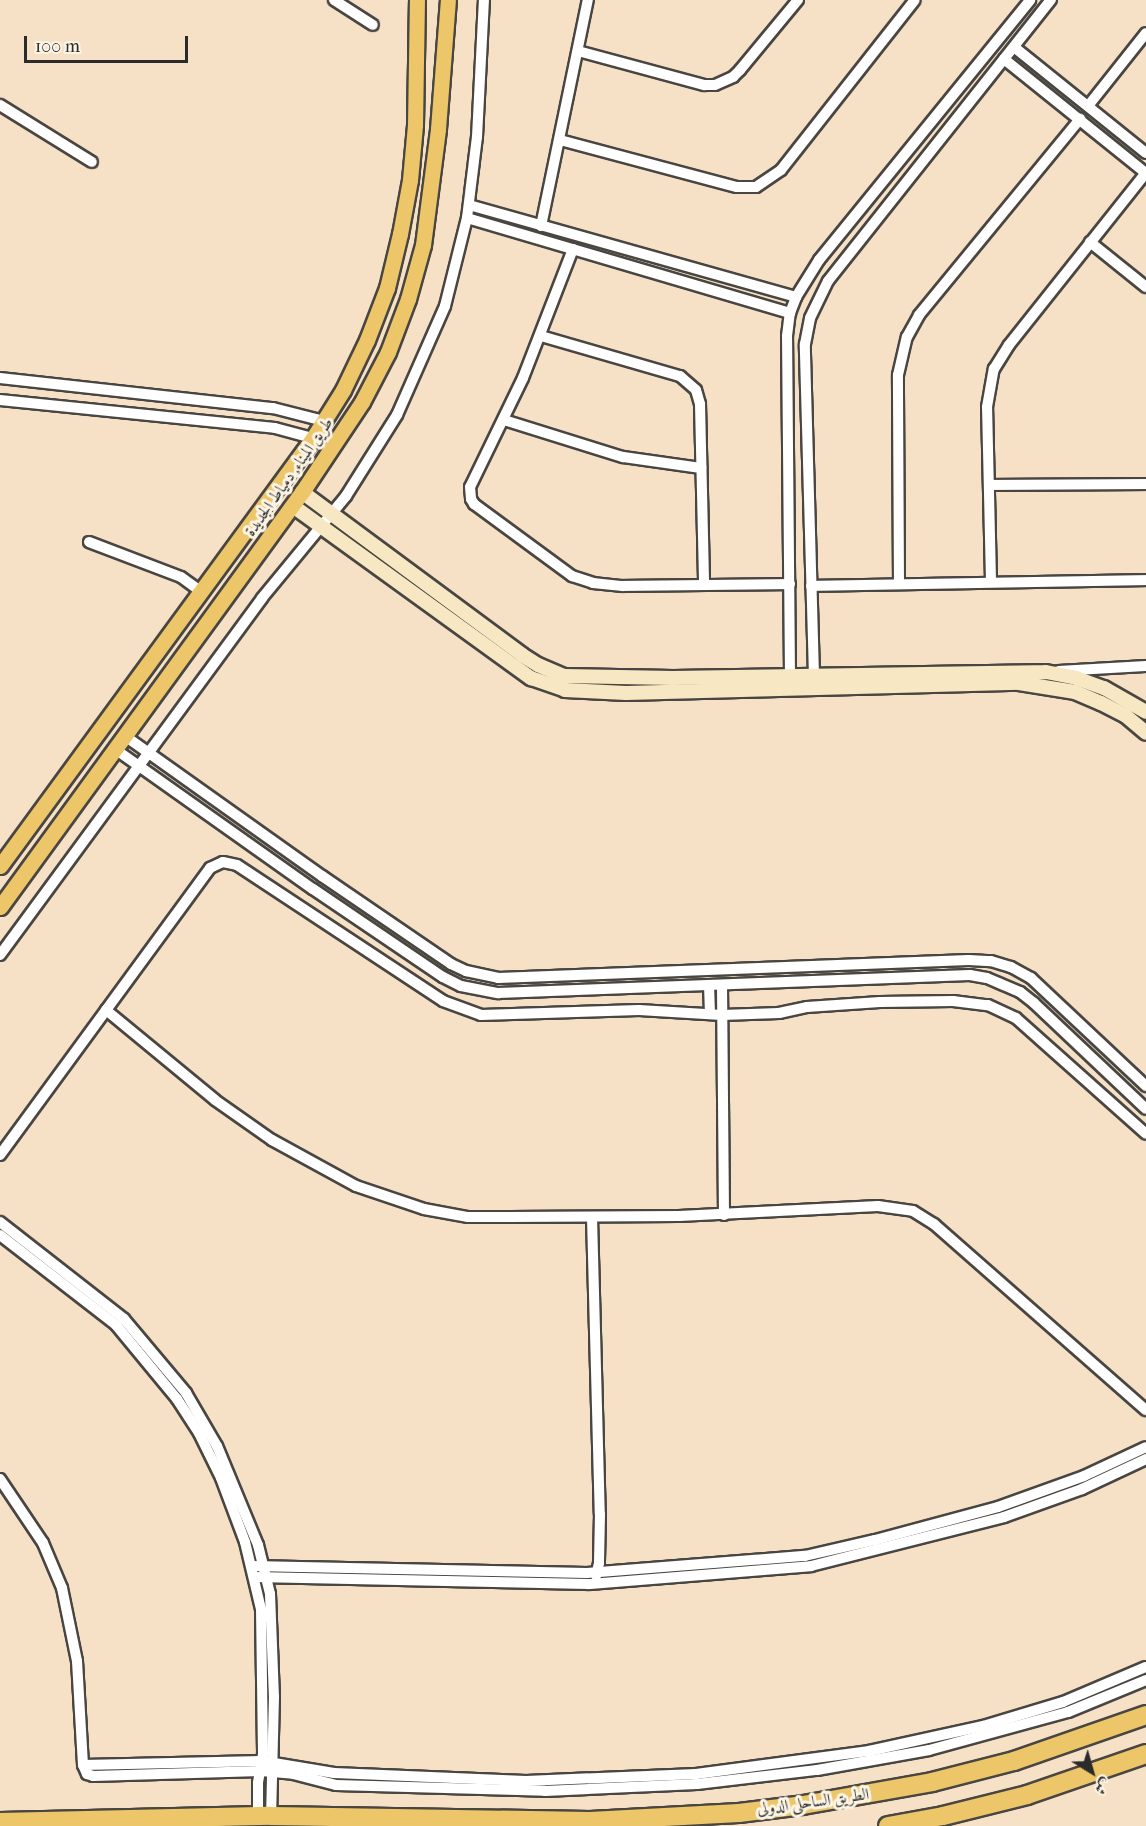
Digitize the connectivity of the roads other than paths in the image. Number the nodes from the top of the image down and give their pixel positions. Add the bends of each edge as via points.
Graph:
1 (334, 0) edge
2 (417, 0) edge
3 (448, 0) edge
4 (484, 0) edge
5 (588, 0) edge
6 (798, 0) edge
7 (915, 0) edge
8 (1030, 0) edge
9 (1052, 0) edge
10 (374, 25) dead end
11 (1146, 33) edge
12 (1014, 47) junction
13 (578, 51) junction
14 (1004, 59) junction
15 (0, 105) edge
16 (1088, 106) junction
17 (1080, 119) junction
18 (560, 140) junction
19 (1146, 153) edge
20 (92, 162) dead end
21 (1146, 173) edge
22 (469, 206) junction
23 (467, 219) junction
24 (541, 226) junction
25 (1090, 242) junction
26 (573, 249) junction
27 (1146, 287) edge
28 (796, 297) junction
29 (790, 313) junction
30 (541, 336) junction
31 (0, 378) edge
32 (0, 400) edge
33 (504, 420) junction
34 (324, 422) junction
35 (313, 438) junction
36 (701, 468) junction
37 (1146, 484) edge
38 (989, 485) junction
39 (302, 492) junction
40 (293, 506) junction
41 (332, 515) junction
42 (321, 527) junction
43 (89, 542) dead end
44 (1146, 579) edge
45 (991, 581) junction
46 (899, 583) junction
47 (790, 584) junction
48 (704, 585) junction
49 (811, 586) junction
50 (200, 591) junction
51 (1146, 666) edge
52 (1046, 672) junction
53 (790, 676) junction
54 (814, 676) junction
55 (723, 684) junction
56 (1146, 712) edge
57 (1146, 733) edge
58 (125, 736) junction
59 (115, 749) junction
60 (147, 751) junction
61 (138, 764) junction
62 (28, 828) junction
63 (48, 841) junction
64 (15, 845) junction
65 (34, 860) junction
66 (0, 866) edge
67 (0, 907) edge
68 (0, 955) edge
69 (709, 985) junction
70 (722, 985) junction
71 (106, 1010) junction
72 (710, 1014) junction
73 (722, 1015) junction
74 (1146, 1086) edge
75 (1146, 1109) edge
76 (1146, 1134) edge
77 (0, 1155) edge
78 (724, 1215) junction
79 (592, 1217) junction
80 (0, 1222) edge
81 (0, 1235) edge
82 (1146, 1410) edge
83 (1146, 1447) edge
84 (1146, 1459) edge
85 (0, 1479) edge
86 (254, 1572) junction
87 (266, 1572) junction
88 (597, 1572) junction
89 (590, 1584) junction
90 (1146, 1667) edge
91 (1146, 1680) edge
92 (1146, 1715) edge
93 (1146, 1754) edge
94 (261, 1766) junction
95 (274, 1767) junction
96 (264, 1817) junction
97 (0, 1822) edge
98 (488, 1823) edge
99 (522, 1824) edge
100 (888, 1826) edge

1 - 10 street
2 - 34 main road, طريق الميناء, دمياط الجديدة via 415,125 400,234 387,288 367,340
3 - 39 main road, طريق الميناء, دمياط الجديدة via 432,189 423,245 408,299 362,402
4 - 22 street
5 - 13 street
6 - 13 street via 740,70 715,85
7 - 18 street via 781,170 756,187 737,187
8 - 28 street via 819,261
9 - 12 street
11 - 16 street
12 - 14 street
12 - 16 street
13 - 18 street
14 - 17 street
14 - 49 street via 832,275 815,306 805,344
15 - 20 street
16 - 19 street
17 - 21 street
17 - 46 street via 919,315 907,337 898,375
18 - 24 street
21 - 25 street
22 - 23 street
22 - 24 street
23 - 26 street
23 - 41 street via 445,306 414,381 374,454
24 - 28 street
25 - 27 street
25 - 38 street via 994,369 988,395
26 - 29 street
26 - 30 street
28 - 29 street
29 - 47 street
30 - 33 street
30 - 36 street via 686,379 699,397
31 - 34 street via 273,408
32 - 35 street via 275,428
33 - 36 street via 623,457
33 - 48 street via 470,487 474,504 582,580 616,586
34 - 35 main road, طريق الميناء, دمياط الجديدة
35 - 50 main road, طريق الميناء, دمياط الجديدة
36 - 48 street
37 - 38 street
38 - 45 street
39 - 40 main road, طريق الميناء, دمياط الجديدة
39 - 41 street
40 - 42 street
40 - 58 main road, طريق الميناء, دمياط الجديدة
41 - 42 street
41 - 55 street via 522,655 551,671 579,678
42 - 55 street via 531,678 548,685 583,692
42 - 60 street via 262,598
43 - 50 street via 181,577
44 - 45 street
45 - 46 street
46 - 49 street
47 - 48 street
47 - 53 street
49 - 54 street
50 - 62 main road, طريق الميناء, دمياط الجديدة
51 - 52 street
52 - 54 street
52 - 56 street via 1104,688
53 - 54 street
53 - 55 street
55 - 57 street via 1047,686 1101,703 1126,716
58 - 59 main road, طريق الميناء, دمياط الجديدة
58 - 60 street
59 - 61 street
59 - 63 main road, طريق الميناء, دمياط الجديدة
60 - 61 street
60 - 74 street via 322,876 466,971 498,978 991,961 1031,978
61 - 68 street
61 - 69 street via 313,889 461,986 498,993
62 - 63 main road via 35,839
62 - 64 main road, طريق الميناء, دمياط الجديدة
63 - 65 main road, طريق الميناء, دمياط الجديدة
64 - 65 main road via 30,849
64 - 66 main road, طريق الميناء, دمياط الجديدة
65 - 67 main road, طريق الميناء, دمياط الجديدة
69 - 70 street
69 - 72 street
70 - 73 street
70 - 75 street via 970,975 987,978 1020,992 1035,1004
71 - 72 street via 210,868 223,862 237,864 443,1001 468,1012 495,1016 639,1010
71 - 77 street
71 - 79 street via 243,1120 356,1186 455,1215
72 - 73 street
73 - 76 street via 880,1002 988,1005 1016,1018
73 - 78 street
78 - 79 street
78 - 82 street via 878,1206 902,1208 923,1216
79 - 88 street via 600,1514
80 - 87 street via 124,1319 186,1393 221,1455 251,1523
81 - 86 street via 110,1320 171,1391 199,1433 221,1478
83 - 88 street via 1027,1497 829,1552
84 - 89 street via 1082,1489 1004,1517 841,1560
85 - 94 street via 43,1543 62,1588 78,1660 82,1766 87,1774
86 - 87 street
86 - 94 street via 261,1609
87 - 88 street
87 - 89 street
87 - 95 street via 273,1628
88 - 89 street
90 - 95 street via 1063,1702 983,1726 869,1751 754,1768 638,1778 526,1781
91 - 95 street via 1068,1712 987,1736 874,1761 732,1780 590,1790 505,1790 336,1785
92 - 99 highway, الطريق الساحلى الدولى via 1014,1761 869,1794 739,1813
93 - 100 highway via 1027,1795
94 - 95 street
94 - 96 street
95 - 96 street
96 - 97 highway, الطريق الساحلى الدولى
96 - 98 highway, الطريق الساحلى الدولى via 406,1817
98 - 99 highway, الطريق الساحلى الدولى

